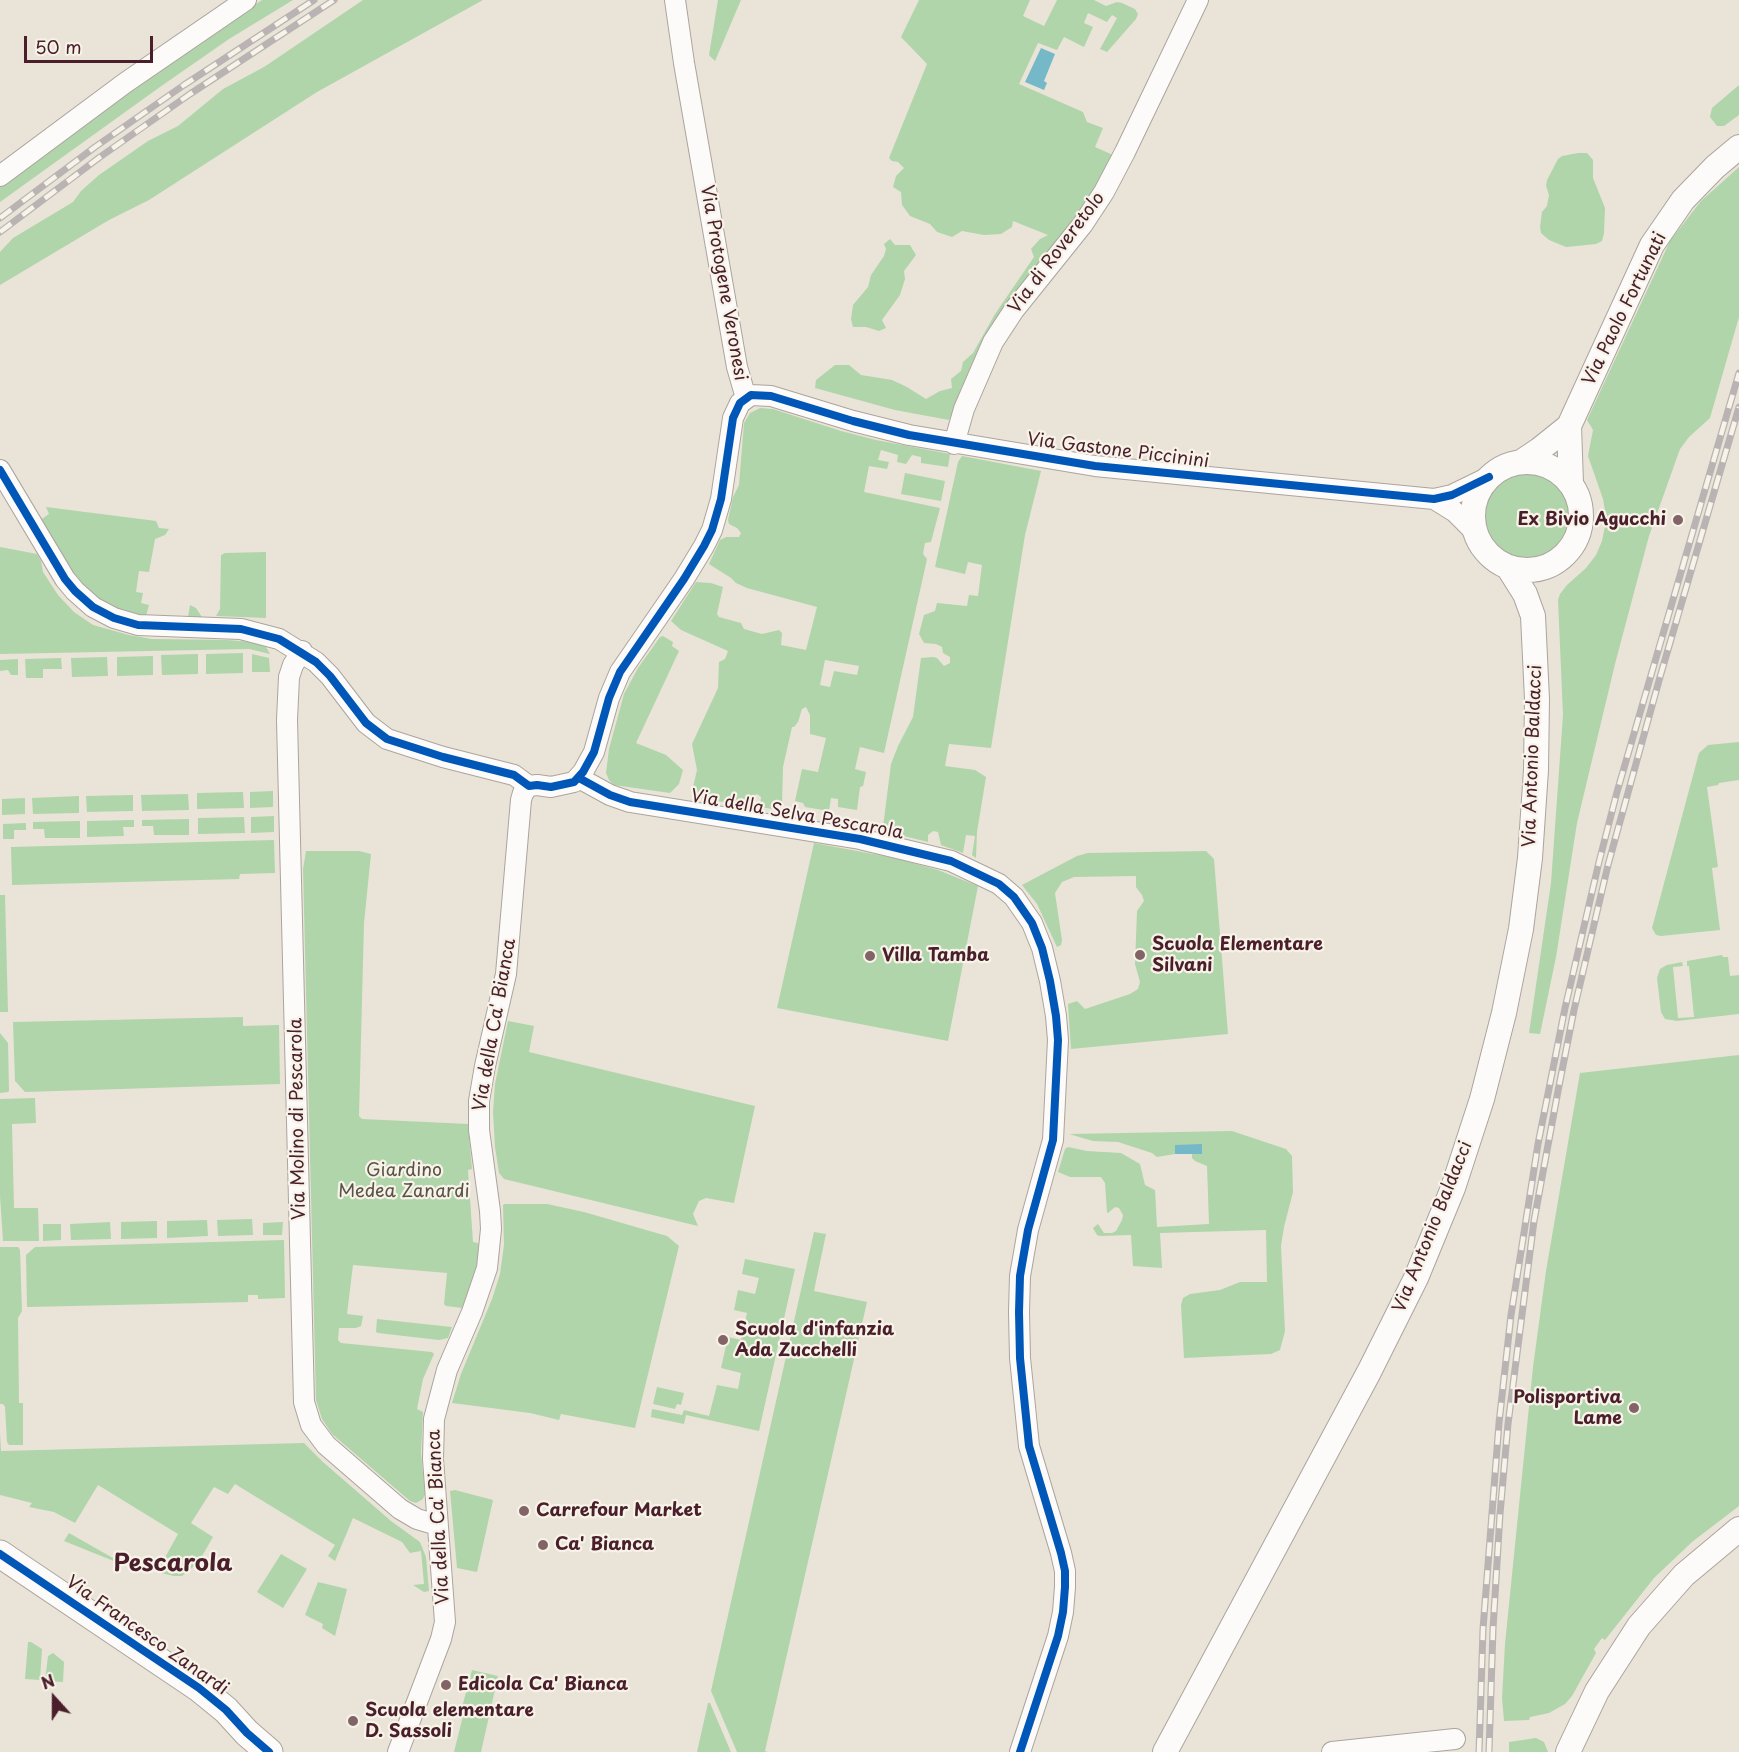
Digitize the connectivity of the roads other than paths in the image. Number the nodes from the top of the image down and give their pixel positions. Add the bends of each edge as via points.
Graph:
1 (246, 0) edge
2 (675, 0) edge
3 (1198, 0) edge
4 (1739, 147) edge
5 (0, 176) edge
6 (746, 398) junction
7 (1569, 426) junction
8 (954, 444) junction
9 (1521, 462) junction
10 (0, 470) edge
11 (1489, 477) junction
12 (1571, 483) junction
13 (1434, 500) junction
14 (1476, 533) junction
15 (1553, 563) junction
16 (1508, 567) junction
17 (1533, 616) junction
18 (302, 651) junction
19 (579, 778) junction
20 (529, 786) junction
21 (437, 1525) junction
22 (1739, 1529) edge
23 (0, 1554) edge
24 (1455, 1739) dead end
25 (269, 1752) edge
26 (398, 1752) edge
27 (1020, 1752) edge
28 (1165, 1752) edge
29 (1332, 1752) edge
30 (1568, 1752) edge

1 - 5 street
2 - 6 street, Via Protogene Veronesi via 735,355
3 - 8 street, Via di Roveretolo via 1104,192 993,342 964,409
4 - 7 street, Via Paolo Fortunati via 1675,210 1652,245
6 - 8 street, Via Gastone Piccinini via 765,395 880,428
6 - 19 street, Via Protogene Veronesi via 737,406 733,418 726,476 712,530 690,570 620,672 594,752
7 - 9 street, Via Paolo Fortunati
7 - 12 street, Via Paolo Fortunati
8 - 13 street, Via Gastone Piccinini via 1095,466
9 - 11 street via 1503,467
9 - 12 street via 1550,466
10 - 18 street via 65,579 93,607 138,625 256,631
11 - 13 street, Via Gastone Piccinini
11 - 14 street via 1478,491 1474,508
12 - 15 street via 1580,499 1582,523 1570,550
13 - 14 street, Via Gastone Piccinini via 1455,512
14 - 16 street via 1487,552
15 - 16 street via 1526,570
15 - 17 street, Via Antonio Baldacci
16 - 17 street, Via Antonio Baldacci
17 - 28 street, Via Antonio Baldacci via 1537,735 1530,858 1515,964 1482,1099 1453,1188 1416,1278 1370,1372
18 - 20 street via 381,735 412,748 514,775
18 - 21 street, Via Molino di Pescarola via 289,677 287,720 304,1402 311,1425 326,1445 400,1509
19 - 20 street via 556,787
19 - 27 street, Via della Selva Pescarola via 630,802 860,839 951,861 999,884 1014,897 1032,923 1050,981 1058,1040 1053,1140 1028,1230 1020,1276 1020,1358 1029,1446 1061,1553 1065,1587 1061,1623
20 - 21 street, Via della Ca' Bianca via 521,800 506,974 479,1101 490,1211 488,1261 480,1293 444,1377 435,1411 432,1446
21 - 26 street, Via della Ca' Bianca via 444,1628
22 - 30 street via 1684,1575 1639,1626 1597,1691
23 - 25 main road, Via Francesco Zanardi via 199,1688
24 - 29 street

